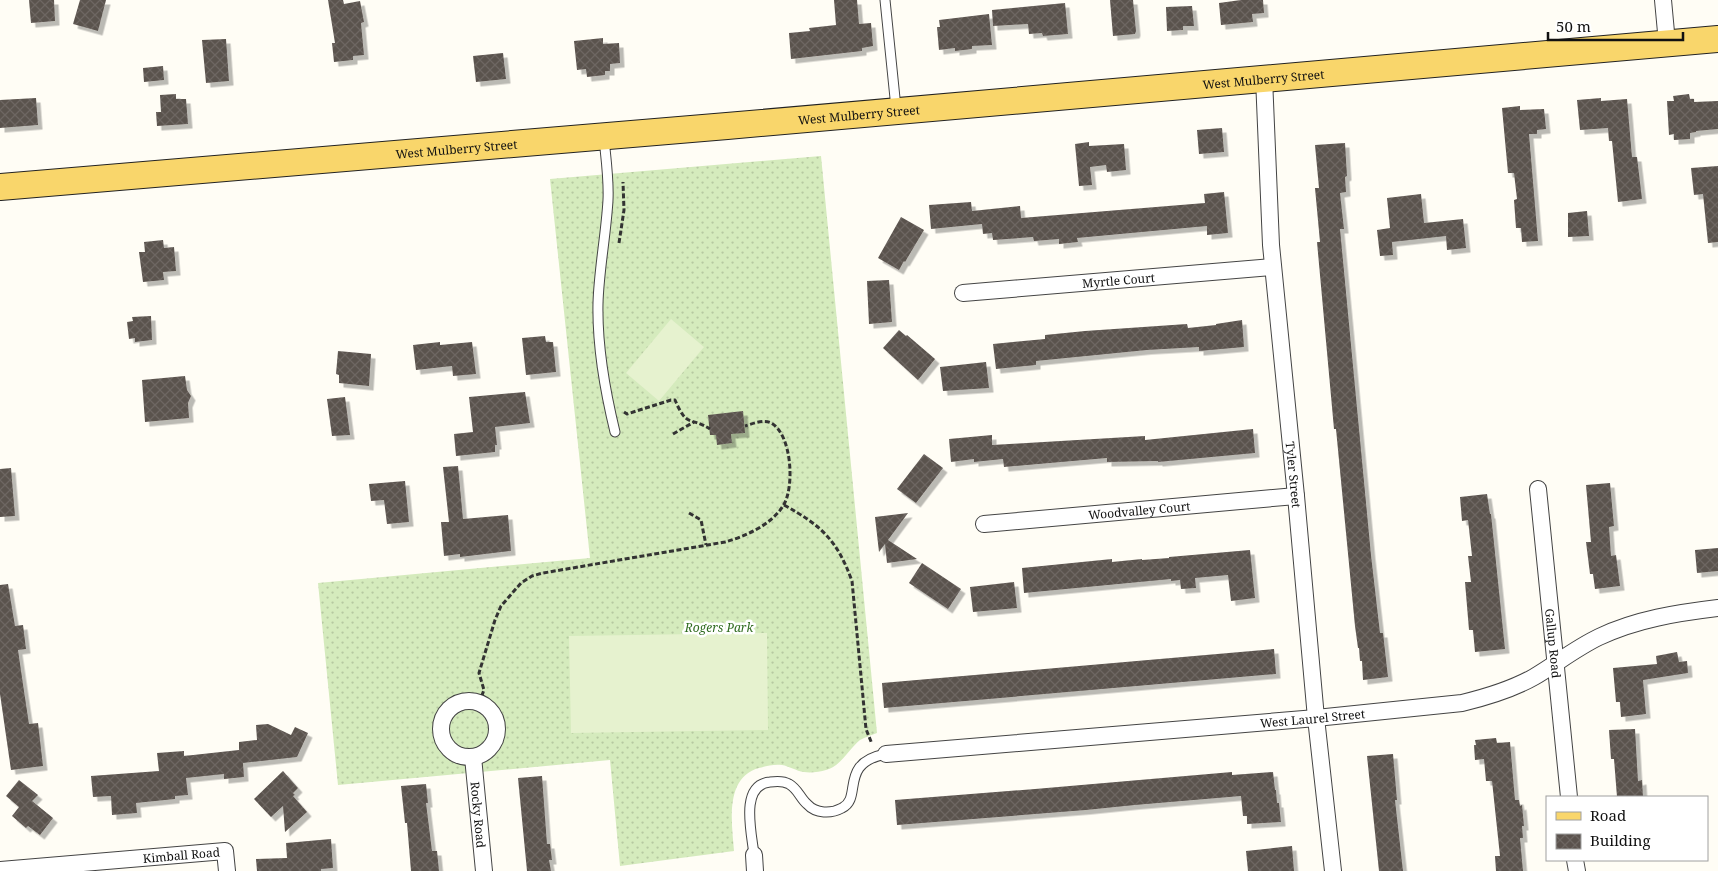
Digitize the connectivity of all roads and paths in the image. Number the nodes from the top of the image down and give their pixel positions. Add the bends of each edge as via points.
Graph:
1 (884, 0) edge
2 (1663, 0) edge
3 (1718, 39) edge
4 (1668, 43) junction
5 (1264, 78) junction
6 (896, 111) junction
7 (604, 136) junction
8 (622, 175) dead end
9 (0, 187) edge
10 (617, 249) dead end
11 (1273, 267) junction
12 (963, 294) dead end
13 (623, 411) dead end
14 (694, 422) junction
15 (744, 426) dead end
16 (710, 429) dead end
17 (615, 432) dead end
18 (673, 434) dead end
19 (1538, 490) dead end
20 (1296, 496) junction
21 (784, 505) junction
22 (689, 513) dead end
23 (984, 524) dead end
24 (706, 545) junction
25 (1718, 608) edge
26 (1556, 662) junction
27 (479, 703) junction
28 (1316, 718) junction
29 (872, 744) dead end
30 (886, 754) joint
31 (473, 757) junction
32 (1569, 796) edge
33 (754, 863) edge
34 (0, 870) edge
35 (227, 871) edge
36 (484, 871) edge
37 (1333, 871) edge

1 - 6 lane
2 - 4 street
3 - 4 main road, West Mulberry Street
4 - 5 main road, West Mulberry Street
5 - 6 main road, West Mulberry Street
5 - 11 street, Tyler Street
6 - 7 main road, West Mulberry Street
7 - 9 main road, West Mulberry Street
7 - 17 lane via 608,198 598,304 604,375
8 - 10 path via 624,210
11 - 12 street, Myrtle Court
11 - 20 street, Tyler Street
13 - 14 path via 627,414 675,400 686,420
14 - 16 path
14 - 18 path
15 - 21 path via 773,424 787,446 790,474
19 - 26 street, Gallup Road
20 - 23 street, Woodvalley Court
20 - 28 street, Tyler Street
21 - 24 path via 743,536
21 - 29 path via 824,532 839,550 852,581 866,729
22 - 24 path via 701,520
24 - 27 path via 543,573 521,583 501,606 494,620 479,673 484,690
25 - 26 street, West Laurel Street via 1643,620 1602,636
26 - 28 street, West Laurel Street via 1517,686 1481,699 1443,706
26 - 32 street, Gallup Road
27 - 31 street via 494,716 497,733 489,749
27 - 31 street via 464,701 456,704 443,716 441,724 443,742 448,749 464,757
28 - 30 street, West Laurel Street
28 - 37 street, Tyler Street
30 - 33 lane via 867,760 861,766 845,808 836,811 814,810 788,784 778,781 758,787 749,807
31 - 36 street, Rocky Road
34 - 35 street, Kimball Road via 225,852

